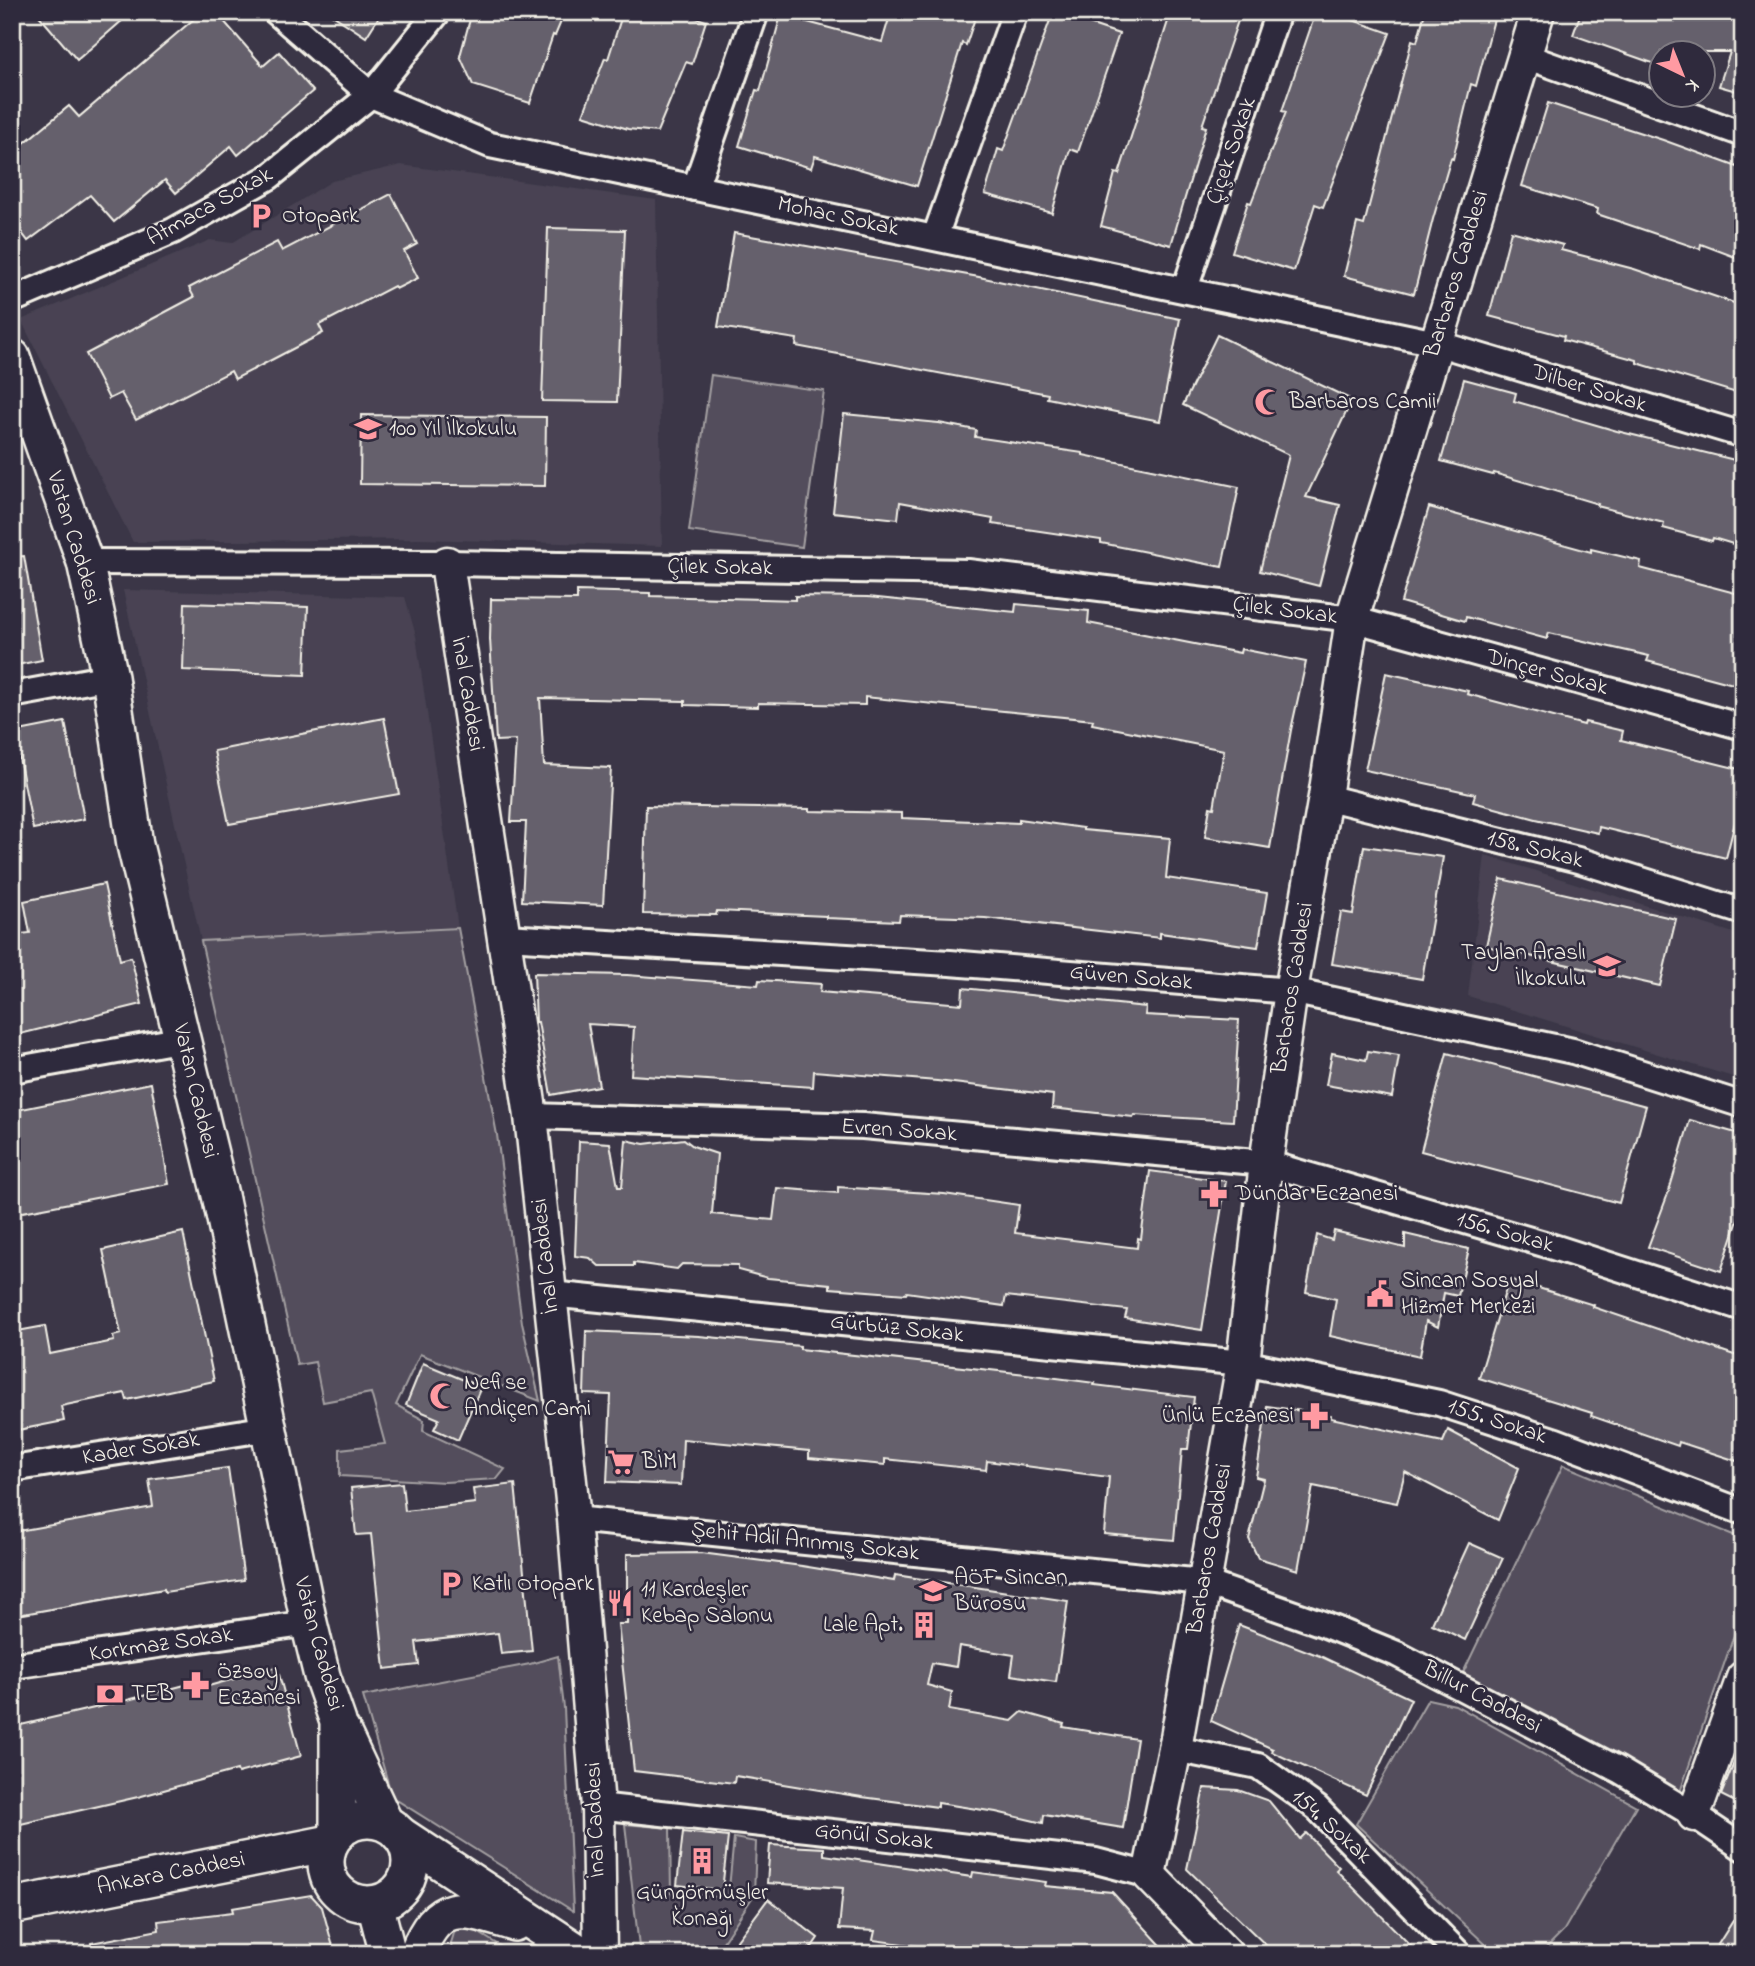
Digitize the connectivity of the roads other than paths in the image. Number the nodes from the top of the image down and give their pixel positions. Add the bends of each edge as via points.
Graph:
1 (276, 12) edge
2 (438, 12) edge
3 (756, 12) edge
4 (1015, 12) edge
5 (1278, 12) edge
6 (1538, 12) edge
7 (1525, 55) junction
8 (370, 95) junction
9 (1743, 134) edge
10 (695, 188) junction
11 (935, 237) junction
12 (1185, 289) junction
13 (12, 300) edge
14 (1436, 342) junction
15 (12, 357) edge
16 (1743, 435) edge
17 (85, 562) junction
18 (447, 563) junction
19 (1352, 619) junction
20 (110, 677) junction
21 (12, 695) edge
22 (1743, 727) edge
23 (1325, 797) junction
24 (1743, 912) edge
25 (505, 936) junction
26 (1291, 991) junction
27 (184, 1039) junction
28 (12, 1070) edge
29 (1743, 1105) edge
30 (531, 1116) junction
31 (1266, 1163) junction
32 (550, 1294) junction
33 (1743, 1308) edge
34 (1243, 1363) junction
35 (270, 1428) junction
36 (12, 1469) edge
37 (1743, 1512) edge
38 (574, 1518) junction
39 (1203, 1582) junction
40 (309, 1623) junction
41 (12, 1667) edge
42 (1743, 1678) edge
43 (338, 1722) junction
44 (1175, 1749) junction
45 (598, 1806) junction
46 (1694, 1815) junction
47 (392, 1829) junction
48 (334, 1838) junction
49 (1743, 1848) edge
50 (1149, 1875) junction
51 (375, 1904) junction
52 (12, 1906) edge
53 (551, 1934) junction
54 (388, 1954) edge
55 (417, 1954) edge
56 (581, 1954) edge
57 (600, 1954) edge
58 (1226, 1954) edge
59 (1459, 1954) edge

1 - 8 street, Mohac Sokak
2 - 8 street, Atmaca Sokak
3 - 10 street
4 - 11 street
5 - 12 street, Çiçek Sokak
6 - 7 street, Barbaros Caddesi
7 - 9 street
7 - 14 street, Barbaros Caddesi
8 - 10 street, Mohac Sokak via 489,145
8 - 13 street, Atmaca Sokak via 269,177 173,231
10 - 11 street, Mohac Sokak
11 - 12 street, Mohac Sokak
12 - 14 street, Mohac Sokak
14 - 16 street, Dilber Sokak
14 - 19 street, Barbaros Caddesi
15 - 17 main road, Vatan Caddesi
17 - 18 street, Çilek Sokak
17 - 20 main road, Vatan Caddesi
18 - 19 street, Çilek Sokak via 968,572
18 - 25 street, İnal Caddesi
19 - 22 street, Dinçer Sokak
19 - 23 street, Barbaros Caddesi
20 - 21 street
20 - 27 main road, Vatan Caddesi via 135,845
23 - 24 street, 158. Sokak via 1578,860
23 - 26 street, Barbaros Caddesi
25 - 26 street, Güven Sokak via 950,963
25 - 30 street, İnal Caddesi
26 - 29 street, Güven Sokak via 1573,1051
26 - 31 street, Barbaros Caddesi
27 - 28 street
27 - 35 main road, Vatan Caddesi
30 - 31 street, Evren Sokak via 863,1126
30 - 32 street, İnal Caddesi
31 - 33 street, 156. Sokak
31 - 34 street, Barbaros Caddesi
32 - 34 street, Gürbüz Sokak
32 - 38 street, İnal Caddesi
34 - 37 street, 155. Sokak via 1439,1403 1556,1441
34 - 39 street, Barbaros Caddesi
35 - 36 street, Kader Sokak
35 - 40 main road, Vatan Caddesi
38 - 39 street, Şehit Adil Arınmış Sokak
38 - 45 street, İnal Caddesi
39 - 44 street, Barbaros Caddesi
39 - 46 street, Billur Caddesi via 1397,1654 1619,1770
40 - 41 street, Korkmaz Sokak
40 - 43 main road, Vatan Caddesi
42 - 46 street
43 - 47 main road
43 - 48 main road, Vatan Caddesi
44 - 50 street, Barbaros Caddesi
44 - 59 street, 154. Sokak via 1258,1766 1317,1808
45 - 50 street, Gönül Sokak via 1096,1861
45 - 57 street, İnal Caddesi
46 - 49 street, Billur Caddesi
47 - 48 main road via 360,1821
47 - 51 main road via 407,1845 409,1870 398,1893
47 - 53 main road
48 - 51 main road via 326,1856 330,1882 349,1900
48 - 52 main road, Ankara Caddesi
50 - 58 street
51 - 54 main road
53 - 55 main road via 467,1909 441,1916 426,1931
53 - 56 main road

